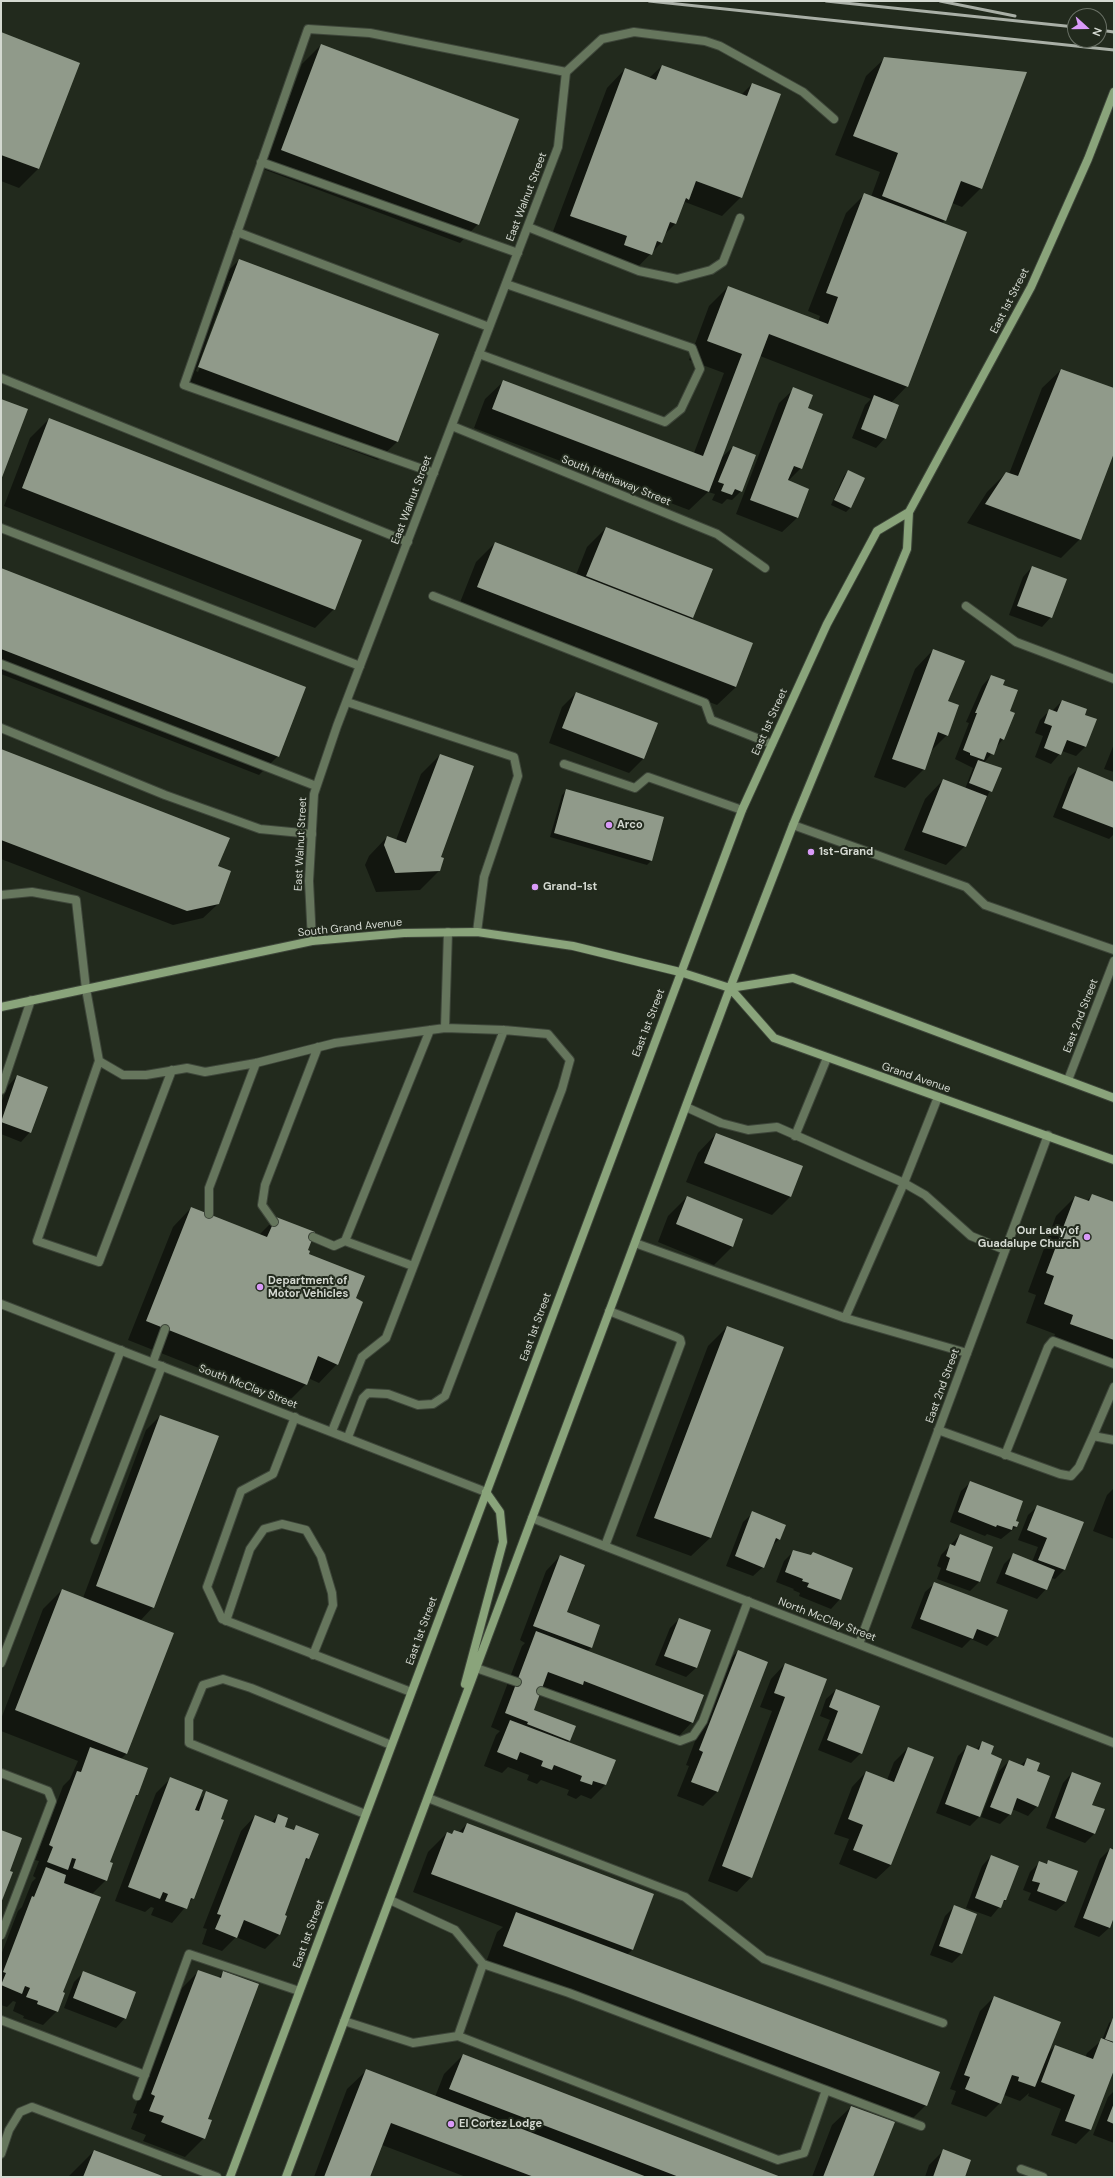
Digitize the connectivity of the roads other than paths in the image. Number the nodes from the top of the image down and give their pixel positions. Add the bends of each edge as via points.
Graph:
1 (566, 72) junction
2 (1114, 92) edge
3 (834, 119) dead end
4 (261, 162) junction
5 (740, 218) dead end
6 (528, 227) junction
7 (237, 232) junction
8 (518, 253) junction
9 (506, 284) junction
10 (489, 327) junction
11 (479, 354) junction
12 (1, 378) edge
13 (452, 426) junction
14 (434, 473) junction
15 (909, 512) junction
16 (1, 528) edge
17 (408, 542) junction
18 (765, 568) dead end
19 (432, 596) dead end
20 (966, 606) dead end
21 (1, 664) edge
22 (360, 666) junction
23 (1114, 679) edge
24 (346, 702) junction
25 (1, 728) edge
26 (772, 744) junction
27 (564, 764) dead end
28 (316, 786) junction
29 (742, 810) junction
30 (793, 825) junction
31 (312, 834) junction
32 (1, 895) edge
33 (448, 932) junction
34 (477, 932) junction
35 (312, 941) junction
36 (1114, 950) edge
37 (1114, 961) edge
38 (680, 972) junction
39 (730, 988) junction
40 (86, 989) junction
41 (31, 1000) junction
42 (1, 1007) edge
43 (445, 1028) junction
44 (430, 1030) junction
45 (504, 1030) junction
46 (318, 1047) junction
47 (827, 1058) junction
48 (100, 1061) junction
49 (256, 1063) junction
50 (172, 1070) junction
51 (1068, 1080) junction
52 (1, 1090) edge
53 (938, 1097) junction
54 (1114, 1098) edge
55 (686, 1107) junction
56 (1048, 1135) junction
57 (795, 1136) junction
58 (1114, 1160) edge
59 (904, 1182) junction
60 (209, 1214) dead end
61 (274, 1222) dead end
62 (313, 1238) dead end
63 (345, 1241) junction
64 (635, 1242) junction
65 (1005, 1250) junction
66 (413, 1266) junction
67 (1, 1304) edge
68 (609, 1311) junction
69 (845, 1318) junction
70 (165, 1329) dead end
71 (121, 1350) junction
72 (967, 1353) junction
73 (153, 1362) junction
74 (1114, 1364) edge
75 (162, 1366) junction
76 (1114, 1387) edge
77 (295, 1417) junction
78 (938, 1430) junction
79 (332, 1431) junction
80 (1093, 1436) junction
81 (348, 1438) junction
82 (1114, 1440) edge
83 (1005, 1455) junction
84 (486, 1492) junction
85 (532, 1518) junction
86 (95, 1540) dead end
87 (605, 1546) junction
88 (748, 1601) junction
89 (226, 1621) junction
90 (859, 1644) junction
91 (313, 1655) junction
92 (1, 1663) edge
93 (476, 1668) junction
94 (516, 1682) dead end
95 (541, 1691) dead end
96 (411, 1692) junction
97 (454, 1728) junction
98 (1114, 1743) edge
99 (391, 1745) junction
100 (1, 1773) edge
101 (428, 1798) junction
102 (365, 1814) junction
103 (390, 1900) junction
104 (1, 1935) edge
105 (483, 1964) junction
106 (299, 1991) junction
107 (1, 2020) edge
108 (344, 2021) junction
109 (942, 2023) dead end
110 (458, 2036) junction
111 (145, 2075) junction
112 (826, 2090) junction
113 (137, 2096) dead end
114 (921, 2126) dead end
115 (1, 2154) edge
116 (1020, 2169) dead end
117 (217, 2177) edge
118 (230, 2177) edge
119 (286, 2177) edge
120 (1043, 2177) edge

1 - 3 street via 602,39 634,32 704,41 720,46 803,92
1 - 4 street via 370,32 308,29
1 - 6 street, East Walnut Street via 558,147
2 - 15 main road, East 1st Street via 1088,159 1031,287
4 - 7 street
4 - 8 street
5 - 6 street via 723,262 711,270 677,279 638,271
6 - 8 street, East Walnut Street
7 - 10 street
7 - 14 street via 184,385
8 - 9 street, East Walnut Street
9 - 10 street, East Walnut Street
9 - 11 street via 692,348 700,369 681,409 665,422
10 - 11 street, East Walnut Street
11 - 13 street, East Walnut Street
12 - 17 street
13 - 14 street, East Walnut Street
13 - 18 street, South Hathaway Street via 717,534
14 - 17 street, East Walnut Street
15 - 26 main road, East 1st Street via 877,531 827,624
15 - 30 main road, East 1st Street via 907,549
16 - 22 street
17 - 22 street, East Walnut Street
19 - 26 street via 705,703 711,720
20 - 23 street via 1016,642
21 - 28 street
22 - 24 street, East Walnut Street
24 - 28 street, East Walnut Street
24 - 34 street via 514,757 518,776 484,877
25 - 31 street via 165,795 260,829
26 - 29 main road, East 1st Street
27 - 29 street via 635,788 648,776
28 - 31 street, East Walnut Street
29 - 38 main road, East 1st Street
30 - 36 street via 966,887 985,905
30 - 39 main road, East 1st Street
31 - 35 street, East Walnut Street via 309,881
32 - 40 street via 32,892 76,900
33 - 34 main road, South Grand Avenue
33 - 35 main road, South Grand Avenue
33 - 43 street
34 - 38 main road, South Grand Avenue via 573,946
35 - 40 main road, South Grand Avenue
37 - 51 street, East 2nd Street
38 - 39 main road
38 - 84 main road, East 1st Street
39 - 47 main road, Grand Avenue via 774,1038
39 - 51 main road via 793,978 1019,1064
39 - 55 main road, East 1st Street
40 - 41 main road, South Grand Avenue
40 - 48 street
41 - 42 main road, South Grand Avenue
41 - 52 street
43 - 44 street
43 - 45 street
44 - 46 street
44 - 63 street
45 - 66 street
45 - 81 street via 548,1034 570,1060 562,1089 462,1352 445,1396 433,1404 418,1405 388,1394 368,1393
46 - 49 street
46 - 61 street via 265,1185 262,1205
47 - 53 main road, Grand Avenue
47 - 57 street
48 - 50 street via 123,1075 146,1075
48 - 50 street via 37,1241 99,1262
49 - 50 street via 205,1072 187,1068
49 - 60 street via 209,1188
51 - 54 main road
53 - 56 main road, Grand Avenue
53 - 59 street
55 - 57 street via 721,1123 748,1130 777,1127
55 - 64 main road, East 1st Street
56 - 58 main road, Grand Avenue
56 - 65 street, East 2nd Street
57 - 59 street
59 - 65 street via 925,1195 971,1236
59 - 69 street
62 - 63 street via 334,1246
63 - 66 street
64 - 68 main road, East 1st Street
64 - 69 street
65 - 72 street, East 2nd Street
66 - 79 street via 386,1338 362,1357
67 - 71 street, South McClay Street
68 - 85 main road, East 1st Street
68 - 87 street via 676,1337 680,1339 680,1343
69 - 72 street
70 - 73 street
71 - 73 street, South McClay Street
71 - 92 street
72 - 78 street, East 2nd Street
73 - 75 street, South McClay Street
74 - 83 street via 1054,1341 1048,1347
75 - 77 street, South McClay Street
75 - 86 street
76 - 80 street
77 - 79 street, South McClay Street
77 - 89 street via 273,1474 241,1491 207,1587 222,1619
78 - 83 street
78 - 90 street, East 2nd Street
79 - 81 street, South McClay Street
80 - 82 street
80 - 83 street via 1079,1467 1071,1476
81 - 84 street, South McClay Street
84 - 96 main road, East 1st Street
84 - 97 main road via 500,1512 502,1542
85 - 87 street, North McClay Street
85 - 93 main road, East 1st Street
87 - 88 street, North McClay Street
88 - 90 street, North McClay Street
88 - 95 street via 703,1721 693,1736 680,1741
89 - 91 street
89 - 91 street via 250,1548 264,1529 282,1524 306,1530 321,1556 333,1605
90 - 98 street, North McClay Street
91 - 96 street
93 - 94 street
93 - 97 main road, East 1st Street
96 - 99 main road, East 1st Street
97 - 101 main road, East 1st Street
99 - 102 main road, East 1st Street
99 - 102 street via 223,1679 203,1685 189,1719 189,1743
100 - 104 street via 48,1791 52,1801
101 - 103 main road, East 1st Street
101 - 109 street via 685,1897 764,1959
102 - 106 main road, East 1st Street
103 - 105 street via 455,1930
103 - 108 main road, East 1st Street
105 - 110 street
105 - 112 street via 569,1993
106 - 111 street via 189,1954
106 - 118 main road, East 1st Street
107 - 111 street
108 - 110 street via 413,2043
108 - 119 main road, East 1st Street
110 - 112 street via 778,2160 804,2153
111 - 113 street
112 - 114 street
115 - 117 street via 9,2130 20,2112 32,2107
116 - 120 street

